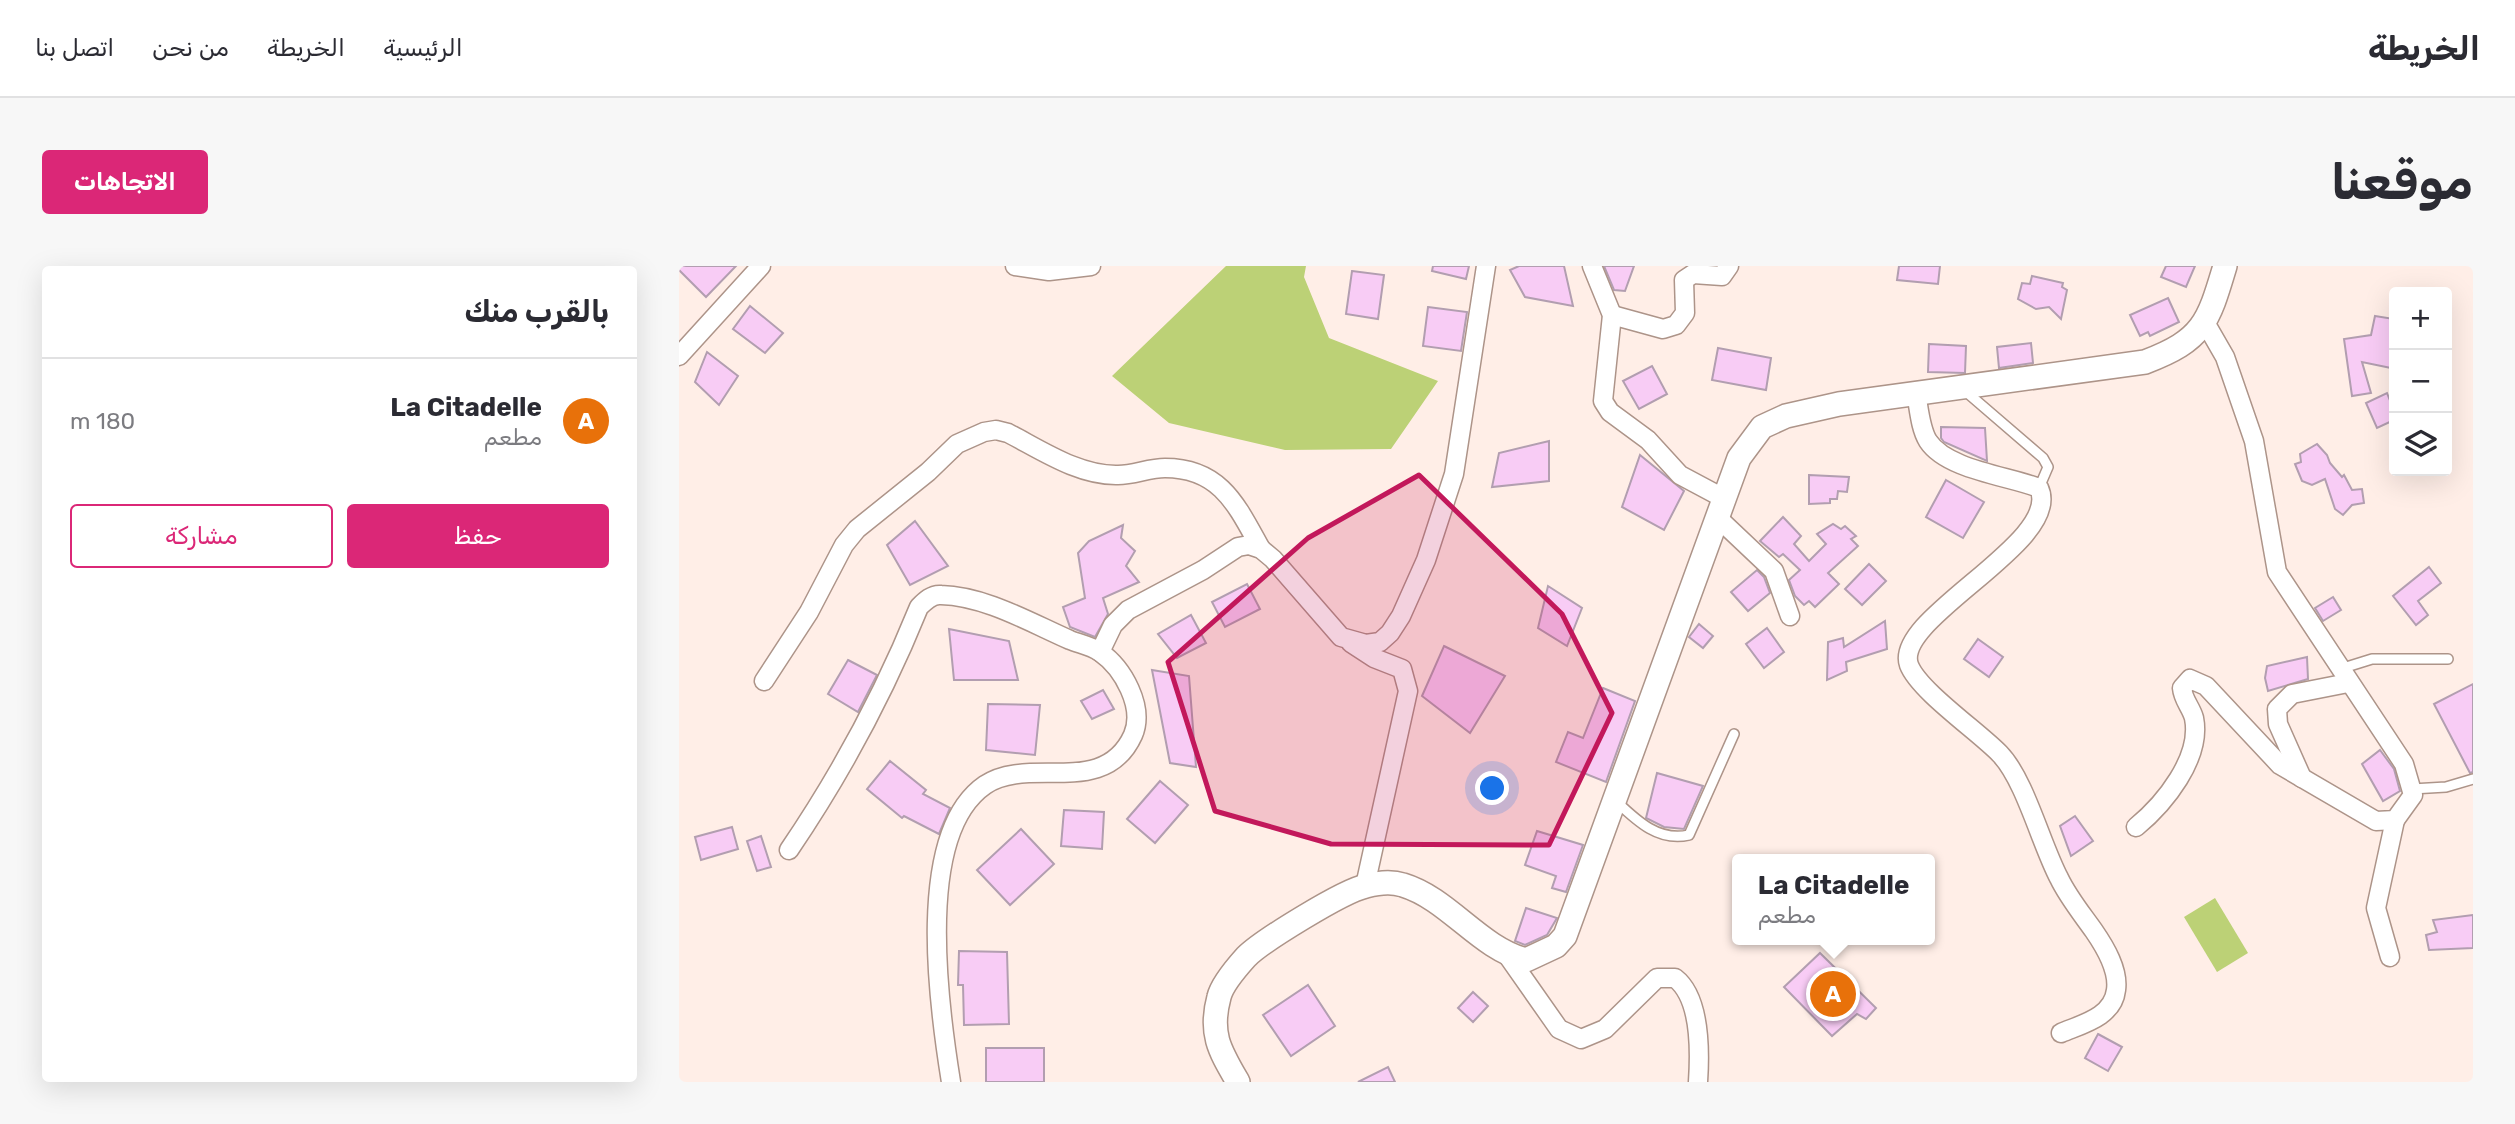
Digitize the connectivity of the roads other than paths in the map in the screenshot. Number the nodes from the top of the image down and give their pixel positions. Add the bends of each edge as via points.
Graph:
1 (761, 266) edge
2 (1015, 266) edge
3 (1091, 266) edge
4 (1486, 266) edge
5 (1592, 266) edge
6 (1729, 266) edge
7 (2225, 266) edge
8 (1612, 315) junction
9 (2206, 324) junction
10 (679, 356) edge
11 (1959, 387) junction
12 (1916, 393) junction
13 (2039, 488) junction
14 (1722, 509) junction
15 (1261, 548) junction
16 (1790, 616) dead end
17 (1348, 641) junction
18 (1100, 652) junction
19 (2448, 659) dead end
20 (2343, 676) junction
21 (764, 681) dead end
22 (1734, 734) dead end
23 (2302, 778) junction
24 (2473, 779) edge
25 (2412, 789) junction
26 (1615, 800) junction
27 (2395, 820) junction
28 (2136, 827) dead end
29 (789, 850) dead end
30 (1364, 886) junction
31 (1505, 952) junction
32 (2389, 957) dead end
33 (2061, 1033) dead end
34 (951, 1082) edge
35 (1238, 1082) edge
36 (1698, 1082) edge

1 - 10 street
2 - 3 street via 1049,271
4 - 17 street via 1454,474 1438,528 1390,633 1380,642
5 - 8 street
6 - 8 street via 1722,276 1693,274 1684,280 1685,313 1671,328
7 - 9 street
8 - 14 street via 1603,401
9 - 11 street via 2171,352 2145,362
9 - 20 street via 2225,357 2254,441 2277,572
11 - 12 street
11 - 13 lane via 2043,457 2048,467
12 - 13 street via 1933,447 1976,469
12 - 14 street via 1839,404 1772,421 1752,438 1739,458
13 - 33 street via 2043,507 2023,534 1995,567 1936,614 1908,652 1909,666 1924,684 2011,767 2060,880 2114,969 2116,988 2108,1009
14 - 16 street via 1774,571
14 - 26 street
15 - 17 street via 1330,627
15 - 18 street via 1238,547 1128,610 1113,625
15 - 21 street via 1235,504 1207,475 1165,468 1117,475 1087,470 1008,433 984,432 957,444 857,529
17 - 30 street via 1402,669 1408,691
18 - 29 street via 963,598 938,594 926,600 851,755
18 - 34 street via 1123,676 1135,703 1133,734 1122,750 1104,766 987,783 961,807 952,825 939,890 937,946
19 - 20 lane via 2372,659
20 - 23 street via 2292,694 2277,709 2278,724
20 - 25 street via 2404,764
22 - 26 lane via 1689,835 1666,835 1647,828
23 - 27 street via 2376,821
23 - 28 street via 2263,750 2206,686 2190,679 2182,688 2194,719 2189,758 2168,794
24 - 25 lane via 2446,787
25 - 27 street
26 - 31 street via 1565,936 1556,946 1526,960
27 - 32 street via 2376,908
30 - 31 street via 1402,884
30 - 35 street via 1248,956 1220,993 1217,1045
31 - 36 street via 1559,1029 1581,1039 1605,1029 1657,978 1675,978 1686,991 1698,1032

